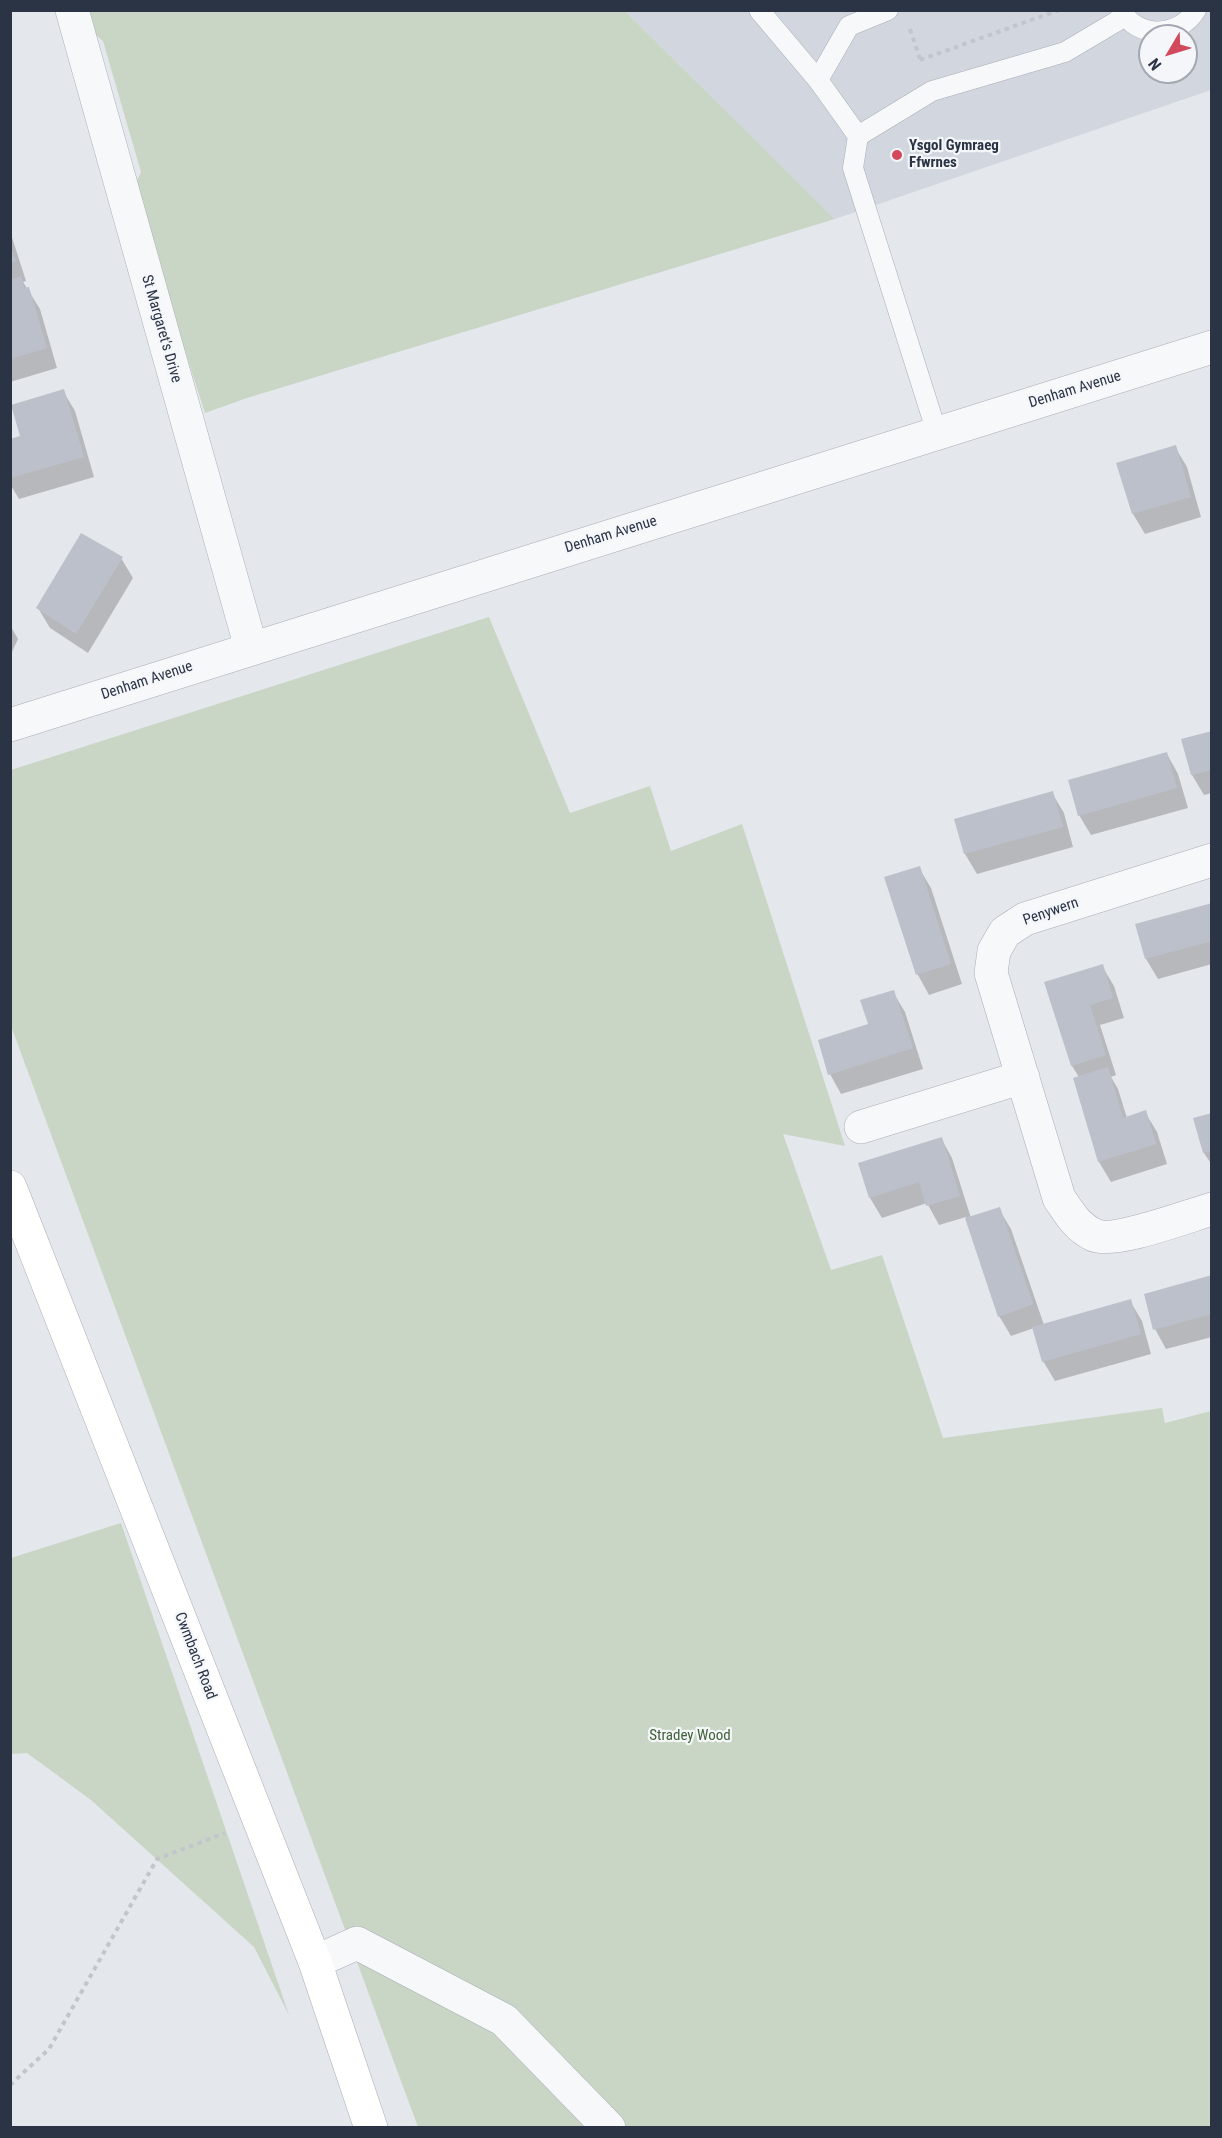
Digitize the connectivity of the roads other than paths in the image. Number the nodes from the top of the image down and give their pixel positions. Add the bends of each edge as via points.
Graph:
1 (72, 10) edge
2 (759, 10) edge
3 (888, 10) edge
4 (1196, 10) edge
5 (1122, 14) edge
6 (847, 18) edge
7 (818, 80) junction
8 (858, 136) junction
9 (1212, 347) edge
10 (937, 434) junction
11 (251, 648) junction
12 (10, 725) edge
13 (1212, 860) edge
14 (1023, 1077) junction
15 (861, 1127) dead end
16 (10, 1187) edge
17 (1212, 1209) edge
18 (315, 1962) junction
19 (371, 2127) edge
20 (609, 2127) edge

1 - 11 street, St Margaret's Drive
2 - 7 lane
3 - 6 lane
4 - 5 lane via 1179,27 1165,32 1136,26
5 - 8 lane via 1065,52 932,91
6 - 7 lane
7 - 8 lane
8 - 10 lane via 853,168
9 - 10 street, Denham Avenue
10 - 11 street, Denham Avenue
11 - 12 street, Denham Avenue
13 - 14 street, Penywern via 1025,919 1005,932 994,951 991,973
14 - 15 street
14 - 17 street, Penywern via 1059,1198 1076,1223 1096,1236 1131,1234
16 - 18 main road, Cwmbach Road
18 - 19 main road, Cwmbach Road
18 - 20 street via 357,1943 504,2020

